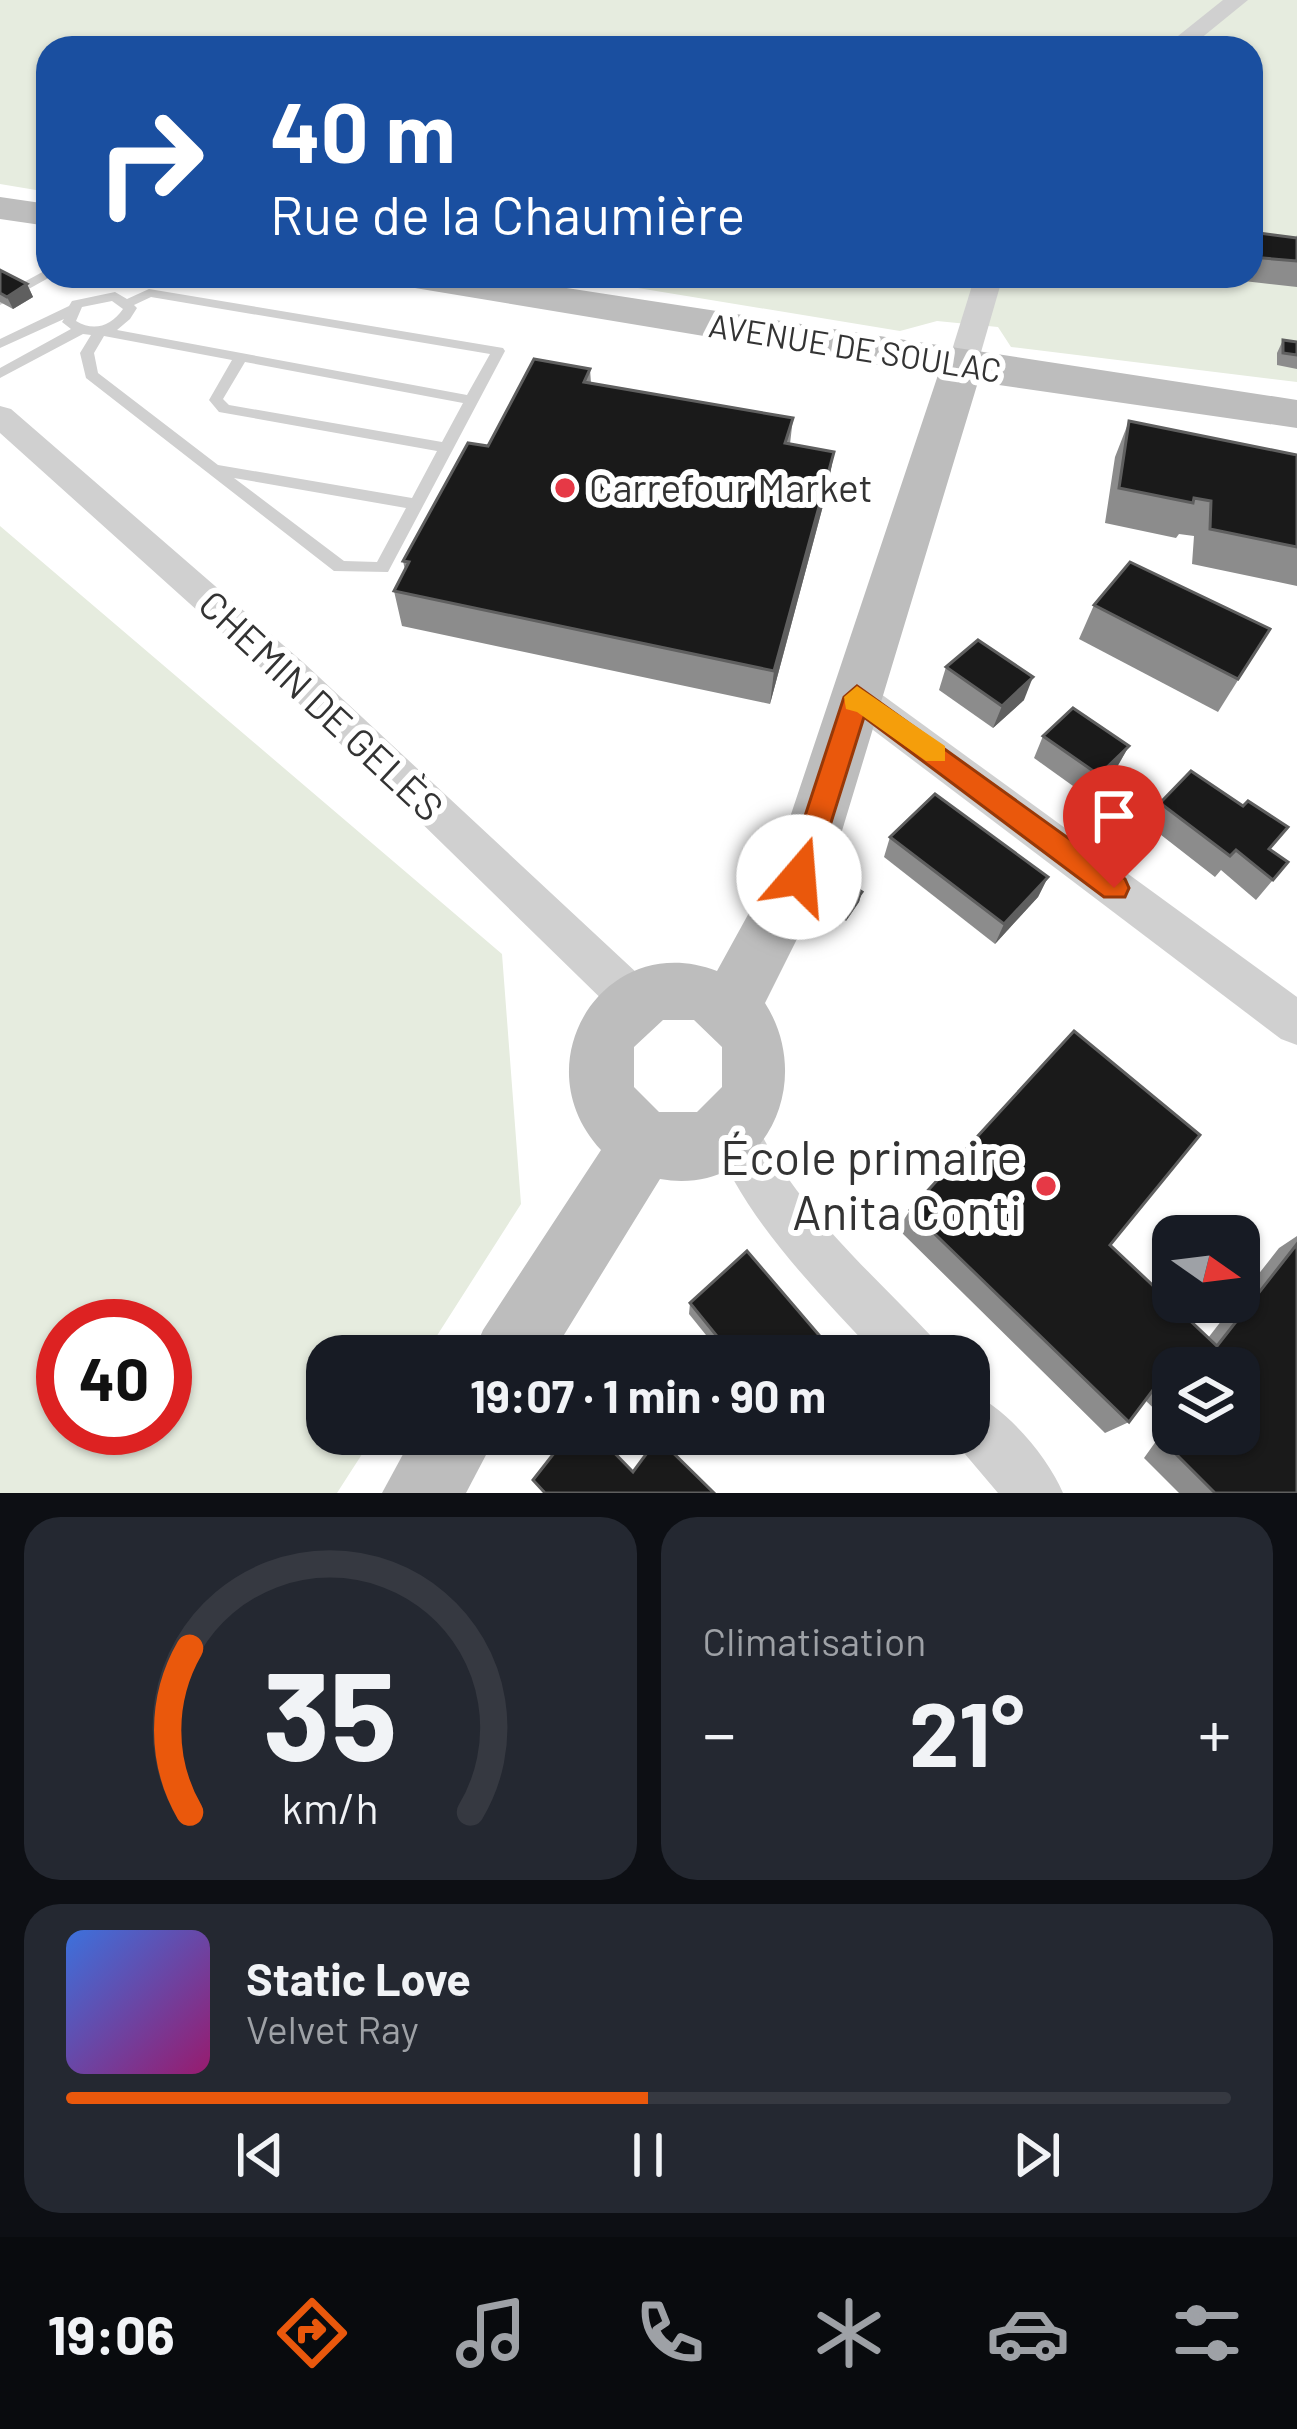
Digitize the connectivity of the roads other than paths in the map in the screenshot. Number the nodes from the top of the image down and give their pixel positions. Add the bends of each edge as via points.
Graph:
1 (1237, 0) edge
2 (1190, 36) edge
3 (0, 208) edge
4 (36, 213) edge
5 (36, 280) edge
6 (119, 288) edge
7 (488, 288) edge
8 (985, 288) edge
9 (122, 300) junction
10 (0, 301) edge
11 (71, 310) junction
12 (80, 330) junction
13 (100, 331) junction
14 (2, 339) edge
15 (239, 358) junction
16 (962, 366) junction
17 (0, 374) edge
18 (471, 400) junction
19 (1297, 414) edge
20 (0, 416) edge
21 (446, 448) junction
22 (214, 469) junction
23 (416, 504) junction
24 (857, 697) junction
25 (636, 1002) junction
26 (729, 1010) junction
27 (1297, 1024) edge
28 (734, 1127) junction
29 (646, 1141) junction
30 (521, 1335) edge
31 (894, 1335) edge
32 (990, 1443) edge
33 (446, 1455) edge
34 (422, 1493) edge
35 (1035, 1493) edge

1 - 2 street
3 - 4 street
5 - 10 lane
6 - 9 lane
7 - 16 street, AVENUE DE SOULAC
8 - 16 street
9 - 11 lane via 95,296
9 - 13 lane via 125,320
9 - 18 lane via 149,293 498,351
11 - 12 lane via 69,322
11 - 14 lane
12 - 13 lane
12 - 17 lane
13 - 15 lane
13 - 22 lane via 87,353 91,375
15 - 18 lane
15 - 21 lane via 216,400 224,409
16 - 19 street, AVENUE DE SOULAC
16 - 24 street
18 - 21 lane
20 - 25 street, CHEMIN DE GELÈS via 292,674
21 - 23 lane
22 - 23 lane
22 - 23 lane via 340,567 382,568
24 - 26 street via 799,877
24 - 27 street
25 - 26 street via 691,992
25 - 29 street via 617,1017 597,1060 608,1107
26 - 28 street via 747,1029 759,1080
28 - 29 street via 692,1146
28 - 31 street via 740,1155 774,1201
29 - 30 street
32 - 35 street
33 - 34 street

